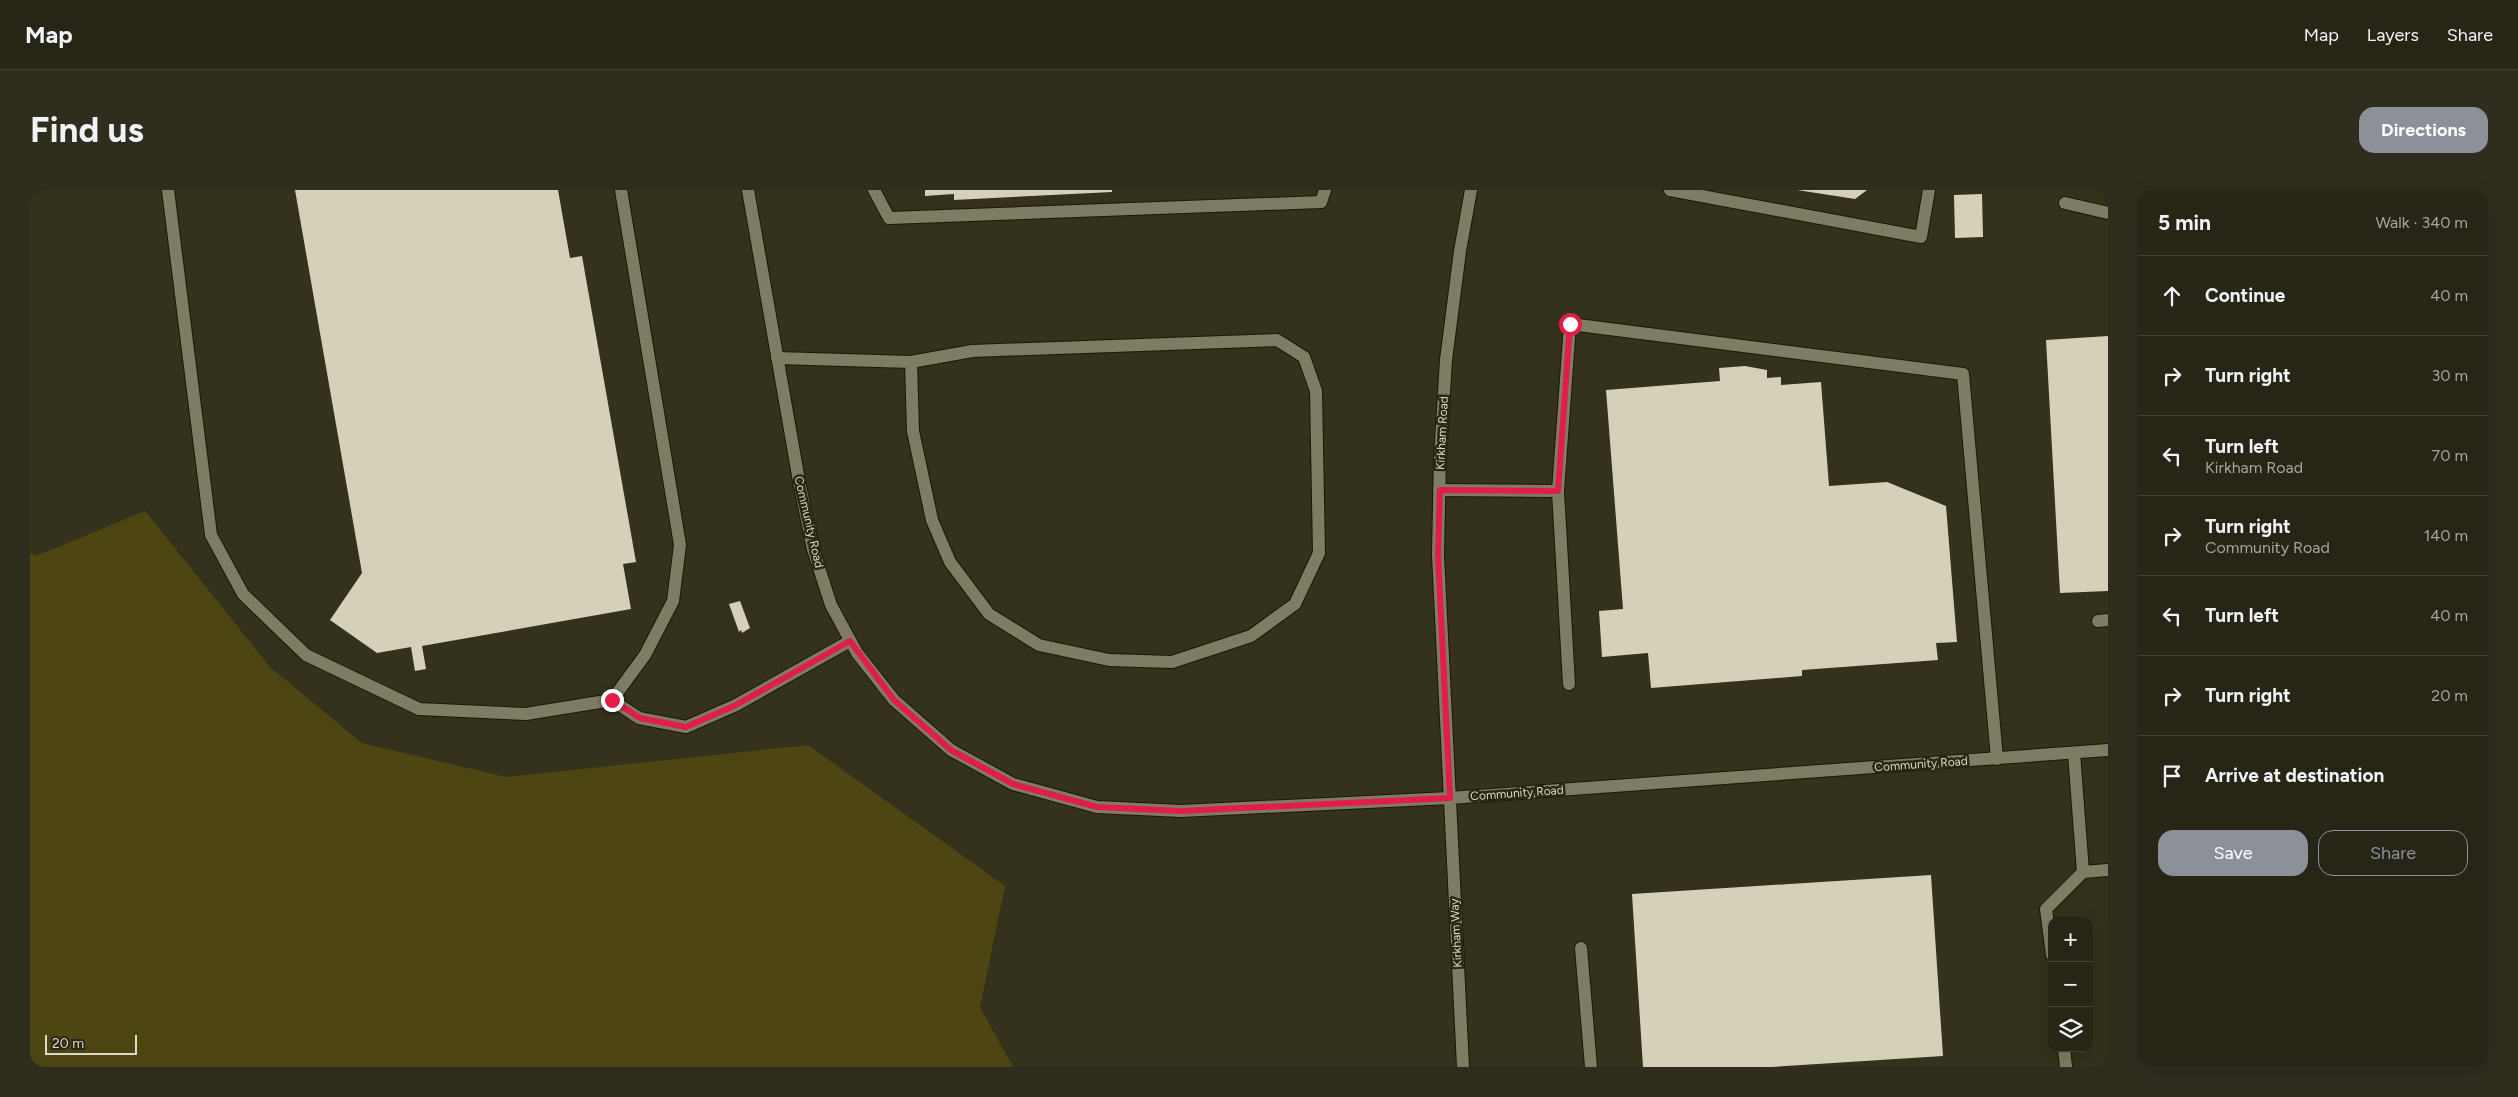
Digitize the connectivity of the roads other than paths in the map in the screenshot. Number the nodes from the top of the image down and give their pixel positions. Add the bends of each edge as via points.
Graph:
1 (168, 190) edge
2 (621, 190) edge
3 (748, 190) edge
4 (874, 190) edge
5 (1325, 190) edge
6 (1472, 190) edge
7 (1670, 190) edge
8 (1929, 190) edge
9 (2065, 203) dead end
10 (2108, 213) edge
11 (777, 358) junction
12 (911, 362) junction
13 (1440, 490) junction
14 (1558, 491) junction
15 (850, 641) junction
16 (1569, 684) dead end
17 (612, 700) junction
18 (2108, 750) edge
19 (2074, 753) junction
20 (1997, 759) junction
21 (1450, 798) junction
22 (2108, 870) edge
23 (2083, 872) junction
24 (2048, 924) edge
25 (1581, 948) dead end
26 (2064, 1052) edge
27 (1463, 1067) edge
28 (1591, 1067) edge
29 (2066, 1067) edge

1 - 17 main road via 211,535 243,594 306,655 419,709 526,714
2 - 17 main road via 680,545 673,601 645,655
3 - 11 main road, Community Road
4 - 5 main road via 889,218 1322,202
6 - 13 main road, Kirkham Road via 1460,251 1446,360
7 - 8 main road via 1921,237
9 - 10 main road
11 - 12 main road
11 - 15 main road, Community Road via 813,548 832,605
12 - 12 main road via 972,351 1277,340 1304,357 1316,391 1319,553 1295,604 1251,636 1172,662 1109,660 1040,645 989,614 950,562 932,520 913,431
13 - 14 main road
13 - 21 main road, Kirkham Road via 1438,555
14 - 16 main road
14 - 20 main road via 1570,324 1963,374
15 - 17 main road via 736,705 686,727 640,718
15 - 21 main road, Community Road via 894,700 951,750 1013,784 1097,807 1181,811
18 - 19 main road, Community Road
19 - 20 main road, Community Road
19 - 23 main road
20 - 21 main road, Community Road
21 - 27 main road, Kirkham Way
22 - 23 main road
23 - 24 main road via 2046,909
25 - 28 main road
26 - 29 main road

